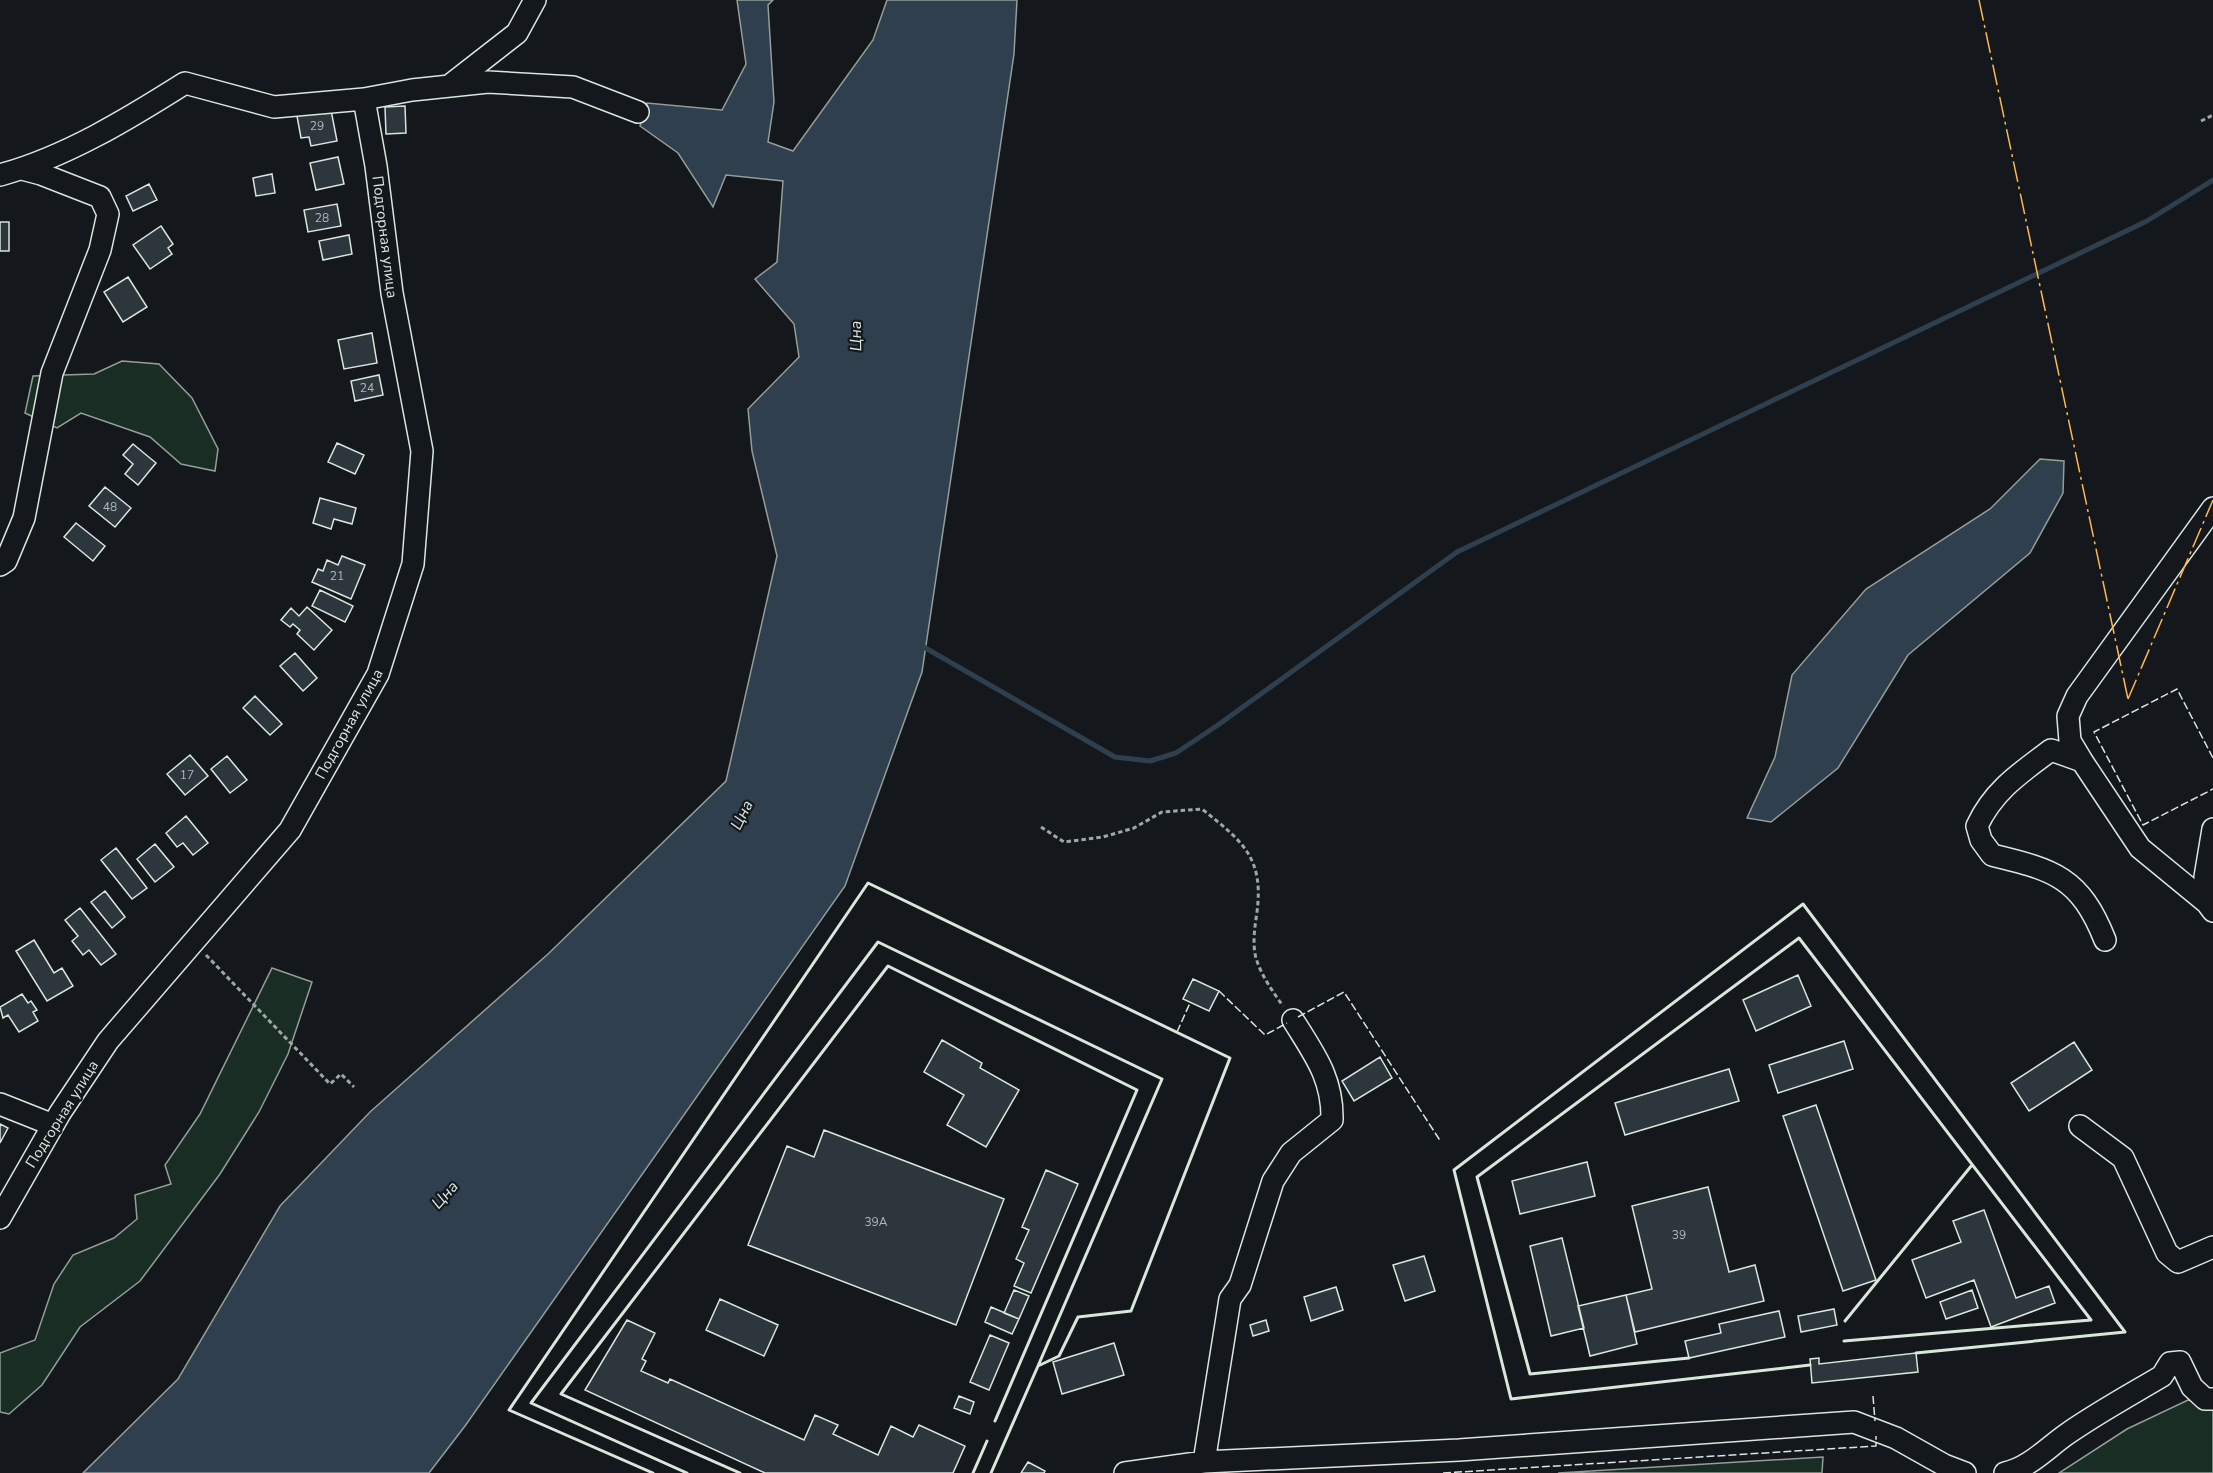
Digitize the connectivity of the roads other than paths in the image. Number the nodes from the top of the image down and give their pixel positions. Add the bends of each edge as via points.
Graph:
1 (534, 0) edge
2 (448, 86) junction
3 (364, 99) junction
4 (638, 112) dead end
5 (22, 169) junction
6 (0, 175) edge
7 (2213, 508) edge
8 (0, 565) edge
9 (2082, 761) junction
10 (2213, 829) edge
11 (2210, 907) edge
12 (2105, 940) dead end
13 (1293, 1020) road end
14 (0, 1104) edge
15 (53, 1125) junction
16 (2080, 1126) dead end
17 (0, 1218) edge
18 (2213, 1247) edge
19 (2213, 1400) edge
20 (2043, 1453) junction
21 (1204, 1462) junction
22 (1125, 1473) edge
23 (1965, 1473) edge
24 (2005, 1473) edge
25 (2034, 1473) edge

1 - 2 street via 517,33
2 - 3 street
2 - 4 street via 488,82 573,87
3 - 5 street via 274,107 185,82 126,120
3 - 15 street, Подгорная улица via 392,294 422,451 412,564 378,674 290,830 108,1041
5 - 6 street
5 - 8 street via 100,197 108,214 100,250 52,373 24,518 6,561
7 - 9 street via 2077,696 2067,716 2070,741
9 - 11 street via 2140,848
9 - 12 street via 2051,750 2005,784 1986,806 1977,826 1992,855 2042,867 2070,883 2095,913
10 - 11 street via 2205,877
13 - 21 street via 1326,1073 1332,1120 1291,1153 1273,1181 1240,1285 1230,1299
14 - 15 street
15 - 17 street, Подгорная улица
16 - 18 street via 2123,1158 2166,1253 2178,1262
19 - 20 street via 2205,1399 2192,1387 2180,1362 2170,1363 2162,1376
20 - 24 street
20 - 25 street
21 - 22 street
21 - 23 street via 1459,1450 1854,1422

